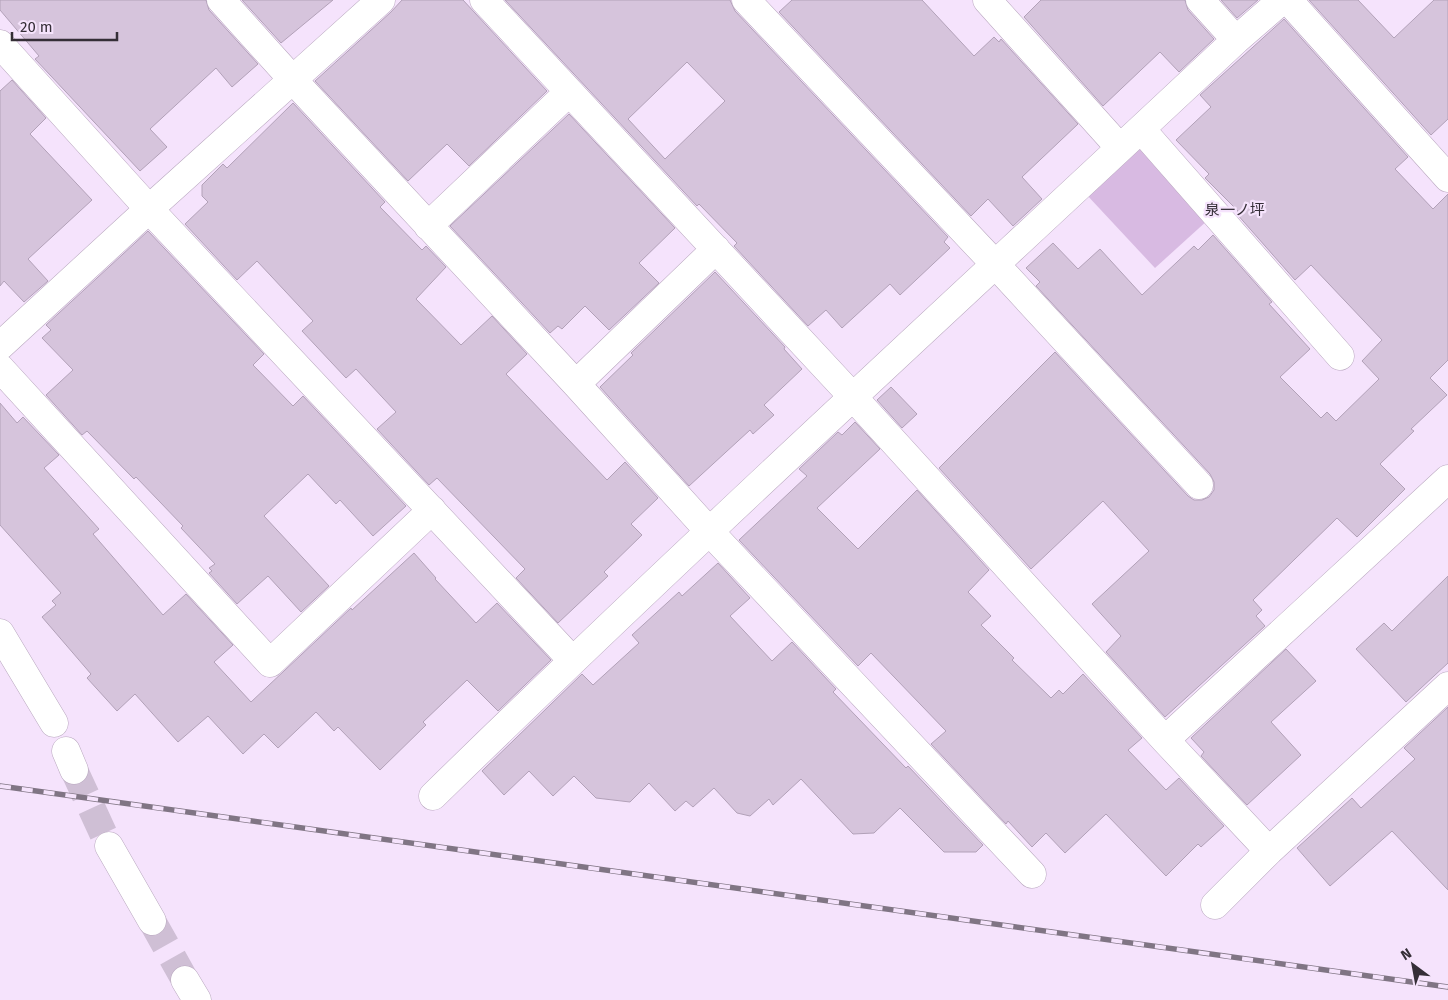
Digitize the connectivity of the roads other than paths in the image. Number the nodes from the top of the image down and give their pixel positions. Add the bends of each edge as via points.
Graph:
1 (221, 0) edge
2 (381, 0) edge
3 (484, 0) edge
4 (987, 0) edge
5 (1200, 0) edge
6 (1282, 0) edge
7 (1288, 0) edge
8 (757, 4) edge
9 (1236, 40) junction
10 (0, 44) edge
11 (293, 80) junction
12 (569, 92) junction
13 (1141, 129) junction
14 (1120, 148) junction
15 (1448, 178) edge
16 (148, 209) junction
17 (428, 226) junction
18 (716, 249) junction
19 (995, 264) junction
20 (0, 346) edge
21 (1340, 356) dead end
22 (0, 368) edge
23 (576, 384) junction
24 (853, 397) junction
25 (1448, 479) edge
26 (1199, 485) dead end
27 (432, 510) junction
28 (709, 531) junction
29 (0, 633) edge
30 (572, 660) junction
31 (1448, 686) edge
32 (54, 723) dead end
33 (1165, 740) junction
34 (433, 796) dead end
35 (109, 846) tunnel mouth
36 (1269, 852) junction
37 (1032, 874) dead end
38 (1215, 905) dead end
39 (152, 921) tunnel mouth

1 - 11 street
2 - 11 street
3 - 12 street
4 - 14 street
5 - 9 street
6 - 9 street
7 - 15 street
8 - 19 street
9 - 13 street
10 - 16 street
11 - 16 street
11 - 17 street
12 - 17 street
12 - 18 street
13 - 14 street
13 - 21 street
14 - 19 street
16 - 20 street
16 - 27 street
17 - 23 street
18 - 23 street
18 - 24 street
19 - 24 street
19 - 26 street
22 - 27 street via 270,663
23 - 28 street
24 - 28 street
24 - 33 street
25 - 33 street
27 - 30 street
28 - 30 street
28 - 37 street
29 - 32 street
30 - 34 street
31 - 36 street
33 - 36 street
35 - 39 street
36 - 38 street

